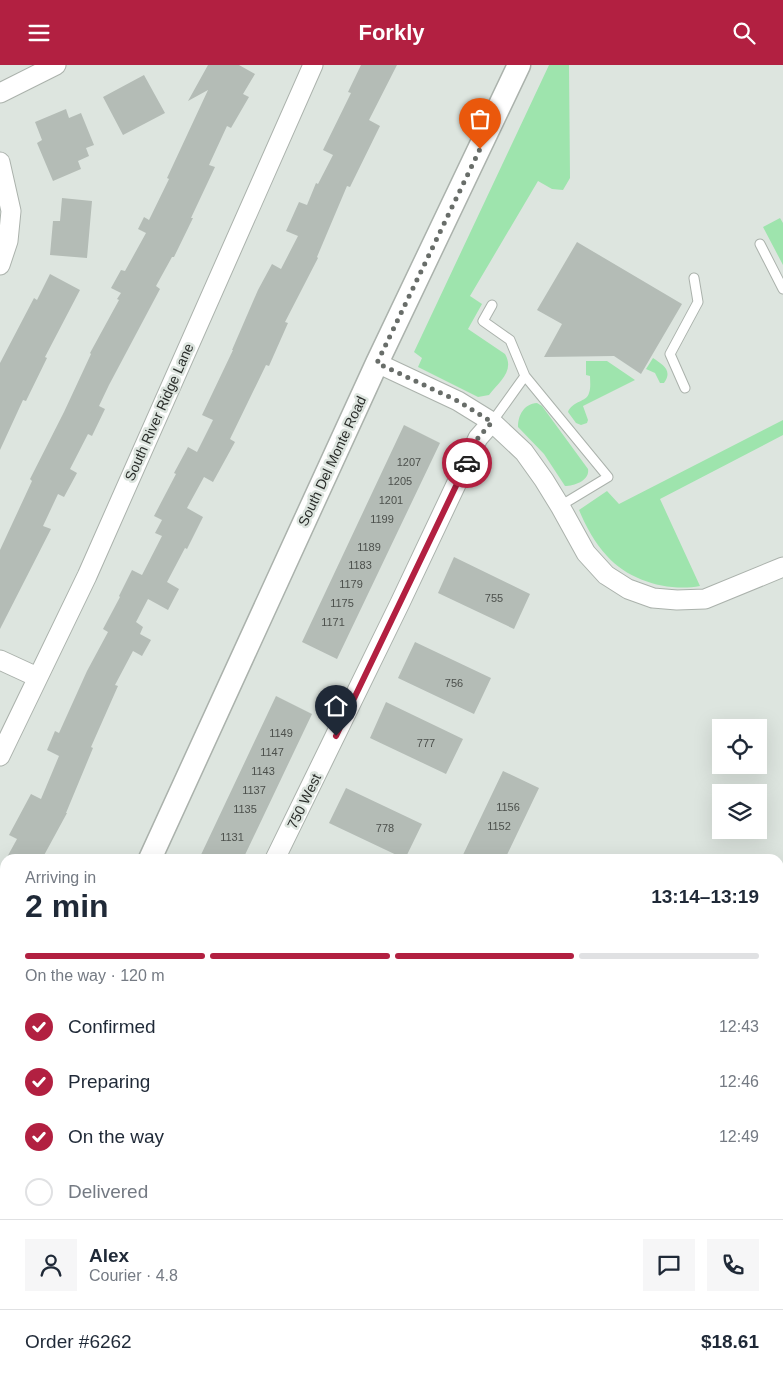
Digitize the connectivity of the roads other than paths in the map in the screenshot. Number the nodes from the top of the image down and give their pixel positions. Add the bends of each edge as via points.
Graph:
1 (56, 65) edge
2 (312, 65) edge
3 (519, 65) edge
4 (0, 93) edge
5 (0, 162) edge
6 (760, 244) dead end
7 (0, 265) edge
8 (694, 278) dead end
9 (783, 289) edge
10 (492, 305) dead end
11 (377, 363) junction
12 (525, 376) junction
13 (685, 388) dead end
14 (492, 422) junction
15 (560, 506) junction
16 (783, 567) edge
17 (0, 660) edge
18 (37, 677) junction
19 (0, 756) edge
20 (152, 854) edge
21 (277, 854) edge

1 - 4 street
2 - 18 street, South River Ridge Lane via 91,567
3 - 11 street, South Del Monte Road
5 - 7 street via 11,211 8,241
6 - 9 lane
8 - 13 lane via 698,302 670,354
10 - 12 lane via 483,321 510,340
11 - 14 street via 458,401
11 - 20 street, South Del Monte Road
12 - 14 lane
12 - 15 lane via 608,477
14 - 15 street via 524,452
14 - 21 street, 750 West via 478,438
15 - 16 street via 586,553 606,575 628,589 653,598 677,601 705,599
17 - 18 street
18 - 19 street, South River Ridge Lane

